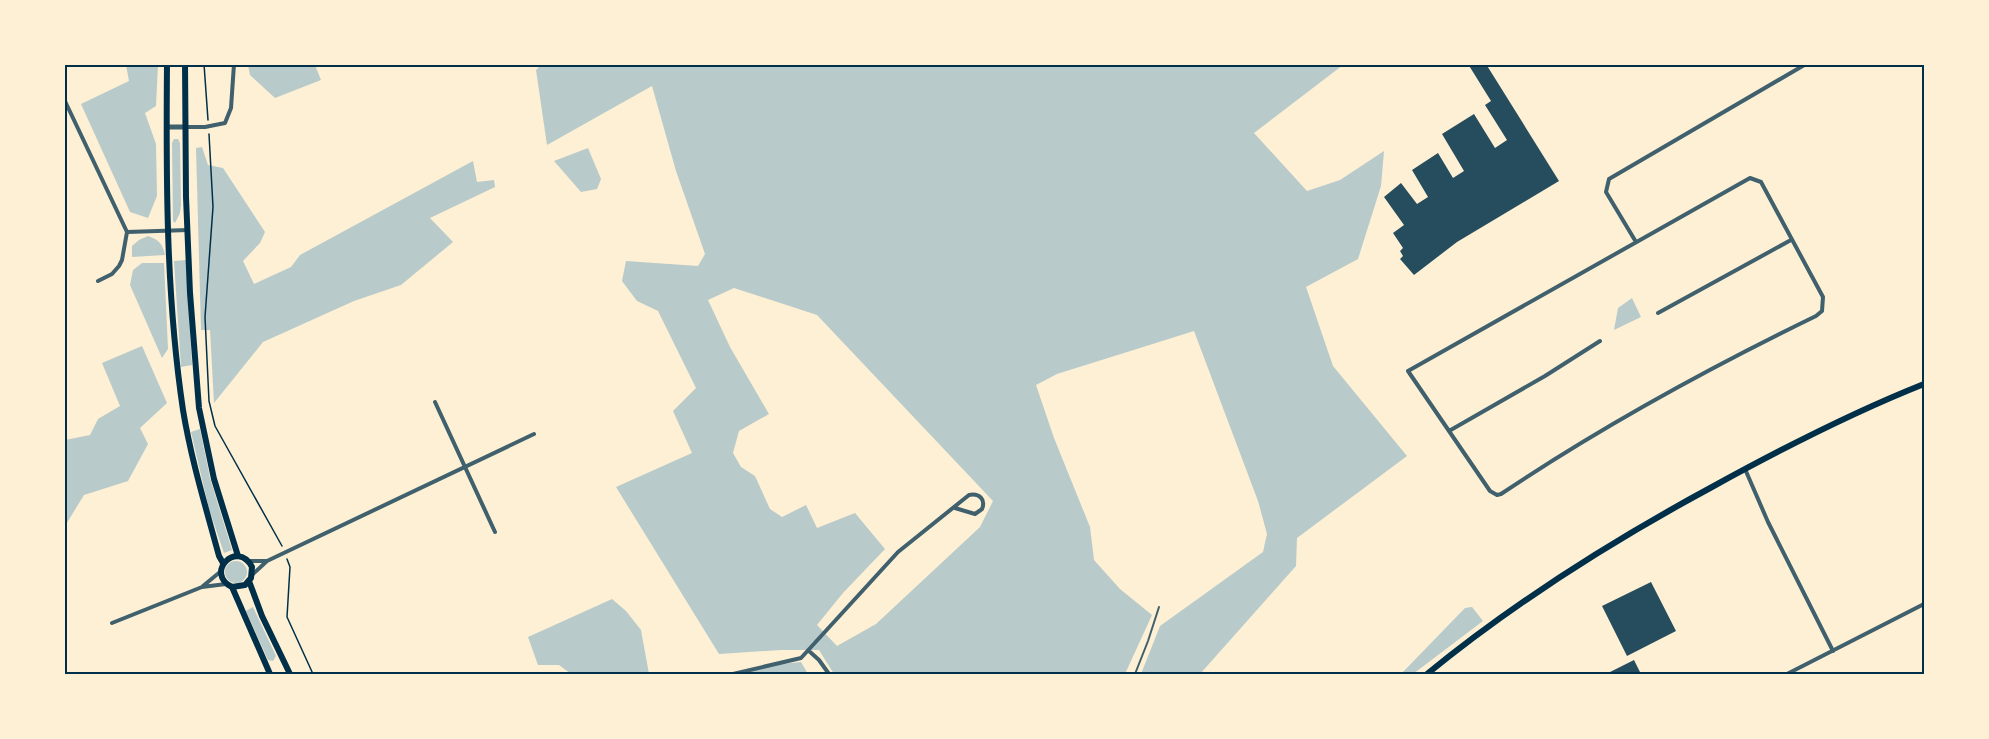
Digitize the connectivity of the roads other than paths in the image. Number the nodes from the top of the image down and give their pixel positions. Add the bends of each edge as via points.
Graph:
1 (168, 64) edge
2 (184, 64) edge
3 (234, 64) edge
4 (1806, 64) edge
5 (64, 99) edge
6 (167, 127) junction
7 (185, 127) junction
8 (168, 230) junction
9 (188, 230) junction
10 (127, 232) junction
11 (1791, 240) junction
12 (1636, 242) junction
13 (98, 281) dead end
14 (1658, 313) dead end
15 (1600, 341) dead end
16 (1924, 384) edge
17 (435, 402) dead end
18 (1449, 431) junction
19 (534, 434) dead end
20 (465, 465) junction
21 (1745, 469) junction
22 (955, 508) junction
23 (495, 532) dead end
24 (238, 556) junction
25 (249, 561) junction
26 (267, 561) junction
27 (223, 563) junction
28 (221, 571) junction
29 (251, 578) junction
30 (202, 586) junction
31 (229, 586) junction
32 (1924, 604) edge
33 (1159, 607) dead end
34 (112, 623) dead end
35 (809, 651) junction
36 (1833, 651) junction
37 (270, 675) edge
38 (290, 675) edge
39 (733, 675) edge
40 (829, 675) edge
41 (1135, 675) edge
42 (1427, 675) edge
43 (1788, 675) edge

1 - 6 main road
2 - 7 main road
3 - 7 street via 225,123
4 - 12 street via 1609,179 1606,192
5 - 10 street
6 - 7 street
6 - 8 main road
7 - 9 main road
8 - 9 street
8 - 10 street
8 - 27 main road via 183,413
9 - 24 main road via 200,408 214,479
10 - 13 street via 119,266
11 - 12 street via 1761,182 1750,178
11 - 14 street
11 - 18 street via 1823,297 1820,313 1612,423 1501,494 1494,494 1483,482
12 - 18 street via 1408,371
15 - 18 street
16 - 21 main road via 1885,399
17 - 20 street
19 - 20 street
20 - 23 street
20 - 26 street
21 - 36 street
21 - 42 main road via 1608,547 1497,621
22 - 22 street via 969,495 980,496 983,501 982,510 975,514
22 - 35 street via 898,552
24 - 25 main road
24 - 27 main road
25 - 26 street
25 - 29 main road
26 - 29 street
27 - 28 main road
28 - 30 street
28 - 31 main road
29 - 31 main road via 241,587
29 - 38 main road via 262,616
30 - 31 street
30 - 34 street
31 - 37 main road
32 - 36 street
33 - 41 lane
35 - 39 street via 801,658
35 - 40 street
36 - 43 street

